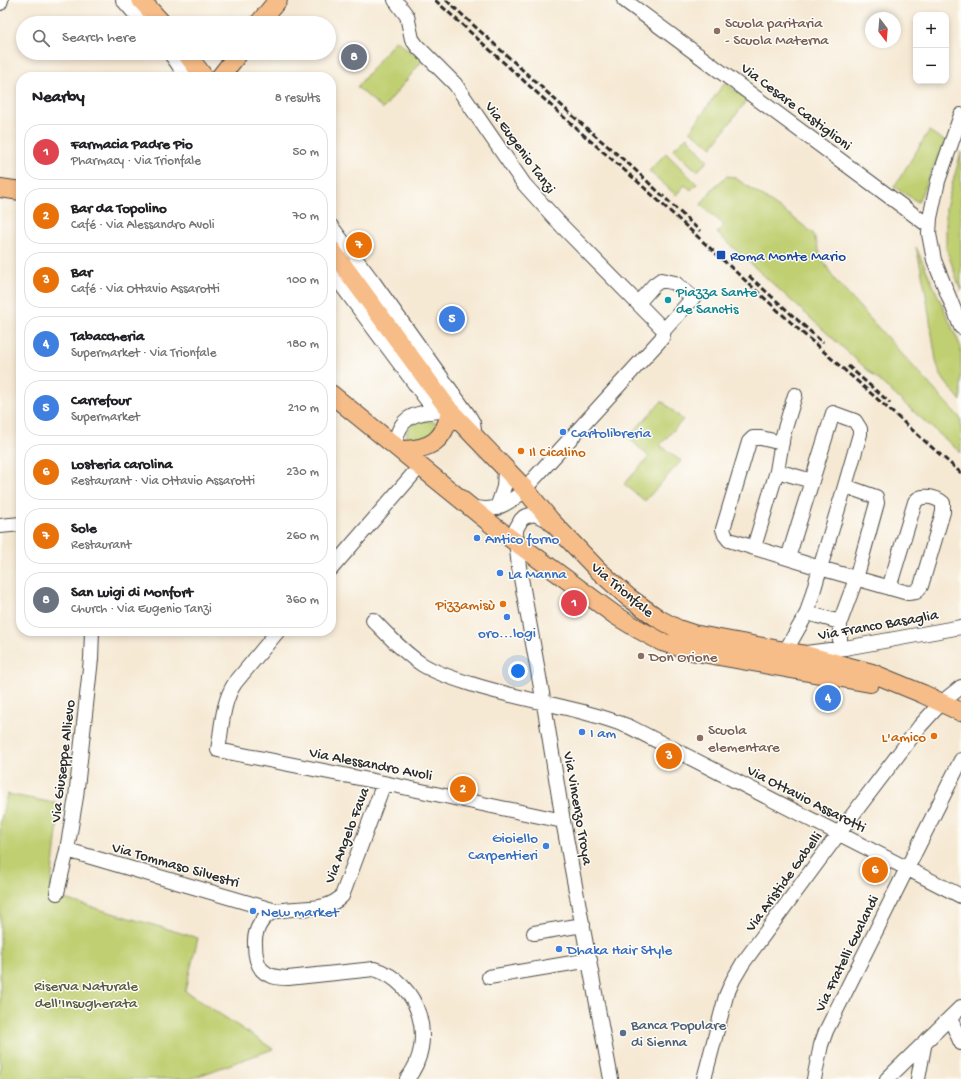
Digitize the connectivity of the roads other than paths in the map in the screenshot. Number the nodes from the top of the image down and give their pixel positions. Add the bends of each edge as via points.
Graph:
1 (122, 0) edge
2 (141, 0) edge
3 (278, 0) edge
4 (395, 0) edge
5 (624, 0) edge
6 (137, 16) edge
7 (156, 16) edge
8 (265, 16) edge
9 (175, 60) edge
10 (191, 60) edge
11 (233, 60) edge
12 (182, 72) edge
13 (200, 72) edge
14 (224, 72) edge
15 (961, 115) edge
16 (0, 188) edge
17 (16, 190) edge
18 (929, 226) junction
19 (336, 233) edge
20 (336, 256) edge
21 (336, 277) edge
22 (638, 303) junction
23 (961, 327) edge
24 (664, 330) junction
25 (795, 395) dead end
26 (336, 398) edge
27 (336, 408) edge
28 (443, 411) junction
29 (357, 415) junction
30 (475, 437) junction
31 (782, 443) junction
32 (398, 448) junction
33 (420, 465) junction
34 (506, 469) junction
35 (777, 471) junction
36 (812, 481) junction
37 (845, 486) junction
38 (525, 489) junction
39 (469, 506) junction
40 (497, 508) junction
41 (551, 521) junction
42 (16, 524) edge
43 (0, 526) edge
44 (516, 541) junction
45 (754, 547) junction
46 (788, 558) junction
47 (336, 563) edge
48 (820, 568) junction
49 (856, 579) junction
50 (888, 588) junction
51 (807, 613) junction
52 (373, 620) dead end
53 (840, 622) junction
54 (961, 627) edge
55 (92, 636) edge
56 (274, 636) edge
57 (840, 649) junction
58 (794, 652) junction
59 (900, 685) junction
60 (961, 687) edge
61 (941, 703) junction
62 (544, 704) junction
63 (961, 712) edge
64 (960, 769) edge
65 (384, 783) junction
66 (563, 821) junction
67 (838, 834) junction
68 (67, 850) junction
69 (906, 868) junction
70 (57, 893) dead end
71 (961, 896) edge
72 (276, 911) junction
73 (583, 925) junction
74 (534, 933) dead end
75 (590, 960) junction
76 (489, 977) dead end
77 (961, 1007) edge
78 (950, 1018) junction
79 (925, 1041) junction
80 (961, 1043) edge
81 (407, 1079) edge
82 (611, 1079) edge
83 (704, 1079) edge
84 (814, 1079) edge
85 (887, 1079) edge
86 (918, 1079) edge

1 - 6 street
2 - 7 main road
3 - 8 main road
4 - 22 street, Via Eugenio Tanzi via 407,16 412,39 455,84 524,184
5 - 18 street, Via Cesare Castiglioni
9 - 12 street
10 - 13 main road
11 - 14 main road
15 - 18 street via 938,181
16 - 17 main road
18 - 23 street via 931,251
19 - 30 street via 469,416
20 - 28 main road
21 - 28 street
22 - 24 street
22 - 24 street via 661,280 675,283 693,298
24 - 38 street via 662,338
25 - 31 street
26 - 29 main road, Via Trionfale
27 - 29 street, Via Trionfale
28 - 30 main road
28 - 32 street via 408,418 398,431
28 - 32 main road via 448,424 440,438 424,447
29 - 32 main road, Via Trionfale
30 - 34 main road
31 - 35 street
31 - 45 street via 762,438 753,438 749,442 723,529 728,540
32 - 33 main road, Via Trionfale
33 - 39 main road, Via Trionfale
33 - 47 street
34 - 38 main road
34 - 40 street via 504,487
35 - 36 street
35 - 45 street
36 - 37 street via 833,413 855,421 860,429
36 - 46 street
37 - 48 street
37 - 49 street via 876,497 877,503
38 - 40 street via 508,503
38 - 41 main road
39 - 40 street via 481,509
39 - 44 main road, Via Trionfale
41 - 44 street, Via Trionfale via 534,514 524,517 516,529
41 - 58 main road, Via Trionfale via 618,589 666,623 693,634
42 - 43 street
44 - 59 main road, Via Trionfale via 615,615 674,647 867,683
44 - 62 street, Via Vincenzo Troya
45 - 46 street
46 - 48 street
48 - 49 street
48 - 51 street
49 - 50 street
49 - 53 street
50 - 50 street via 908,593 916,592 921,586 943,512 944,506 941,501 926,496 915,502
51 - 53 street
51 - 58 street
52 - 62 street, Via Ottavio Assarotti via 402,648 428,668 487,689
53 - 57 street
54 - 57 street, Via Franco Basaglia
55 - 68 street, Via Giuseppe Allievo via 76,797
56 - 65 street, Via Alessandro Avoli via 230,691 218,750
57 - 58 street, Via Franco Basaglia
58 - 59 main road, Via Trionfale via 879,676
59 - 61 main road, Via Trionfale
60 - 61 street, Via Aristide Gabelli
61 - 63 main road, Via Trionfale
61 - 67 street, Via Aristide Gabelli via 920,726
62 - 66 street, Via Vincenzo Troya
62 - 67 street, Via Ottavio Assarotti via 630,727
64 - 69 street, Via Fratelli Gualandi
65 - 66 street, Via Alessandro Avoli
65 - 72 street, Via Angelo Fava via 342,896 325,906
66 - 73 street, Via Vincenzo Troya
67 - 69 street, Via Ottavio Assarotti
67 - 83 street, Via Aristide Gabelli via 743,963 726,996
68 - 70 street, Via Giuseppe Allievo
68 - 72 street, Via Tommaso Silvestri
69 - 71 street, Via Ottavio Assarotti
69 - 84 street, Via Fratelli Gualandi via 826,1031
72 - 81 street via 261,923 255,937 258,962 267,974 288,978 374,969 393,978 407,992 418,1011 422,1035 417,1062
73 - 74 street
73 - 75 street, Via Vincenzo Troya
75 - 76 street
75 - 82 street, Via Vincenzo Troya
77 - 78 street
78 - 79 street
78 - 80 street
79 - 85 street
79 - 86 street

